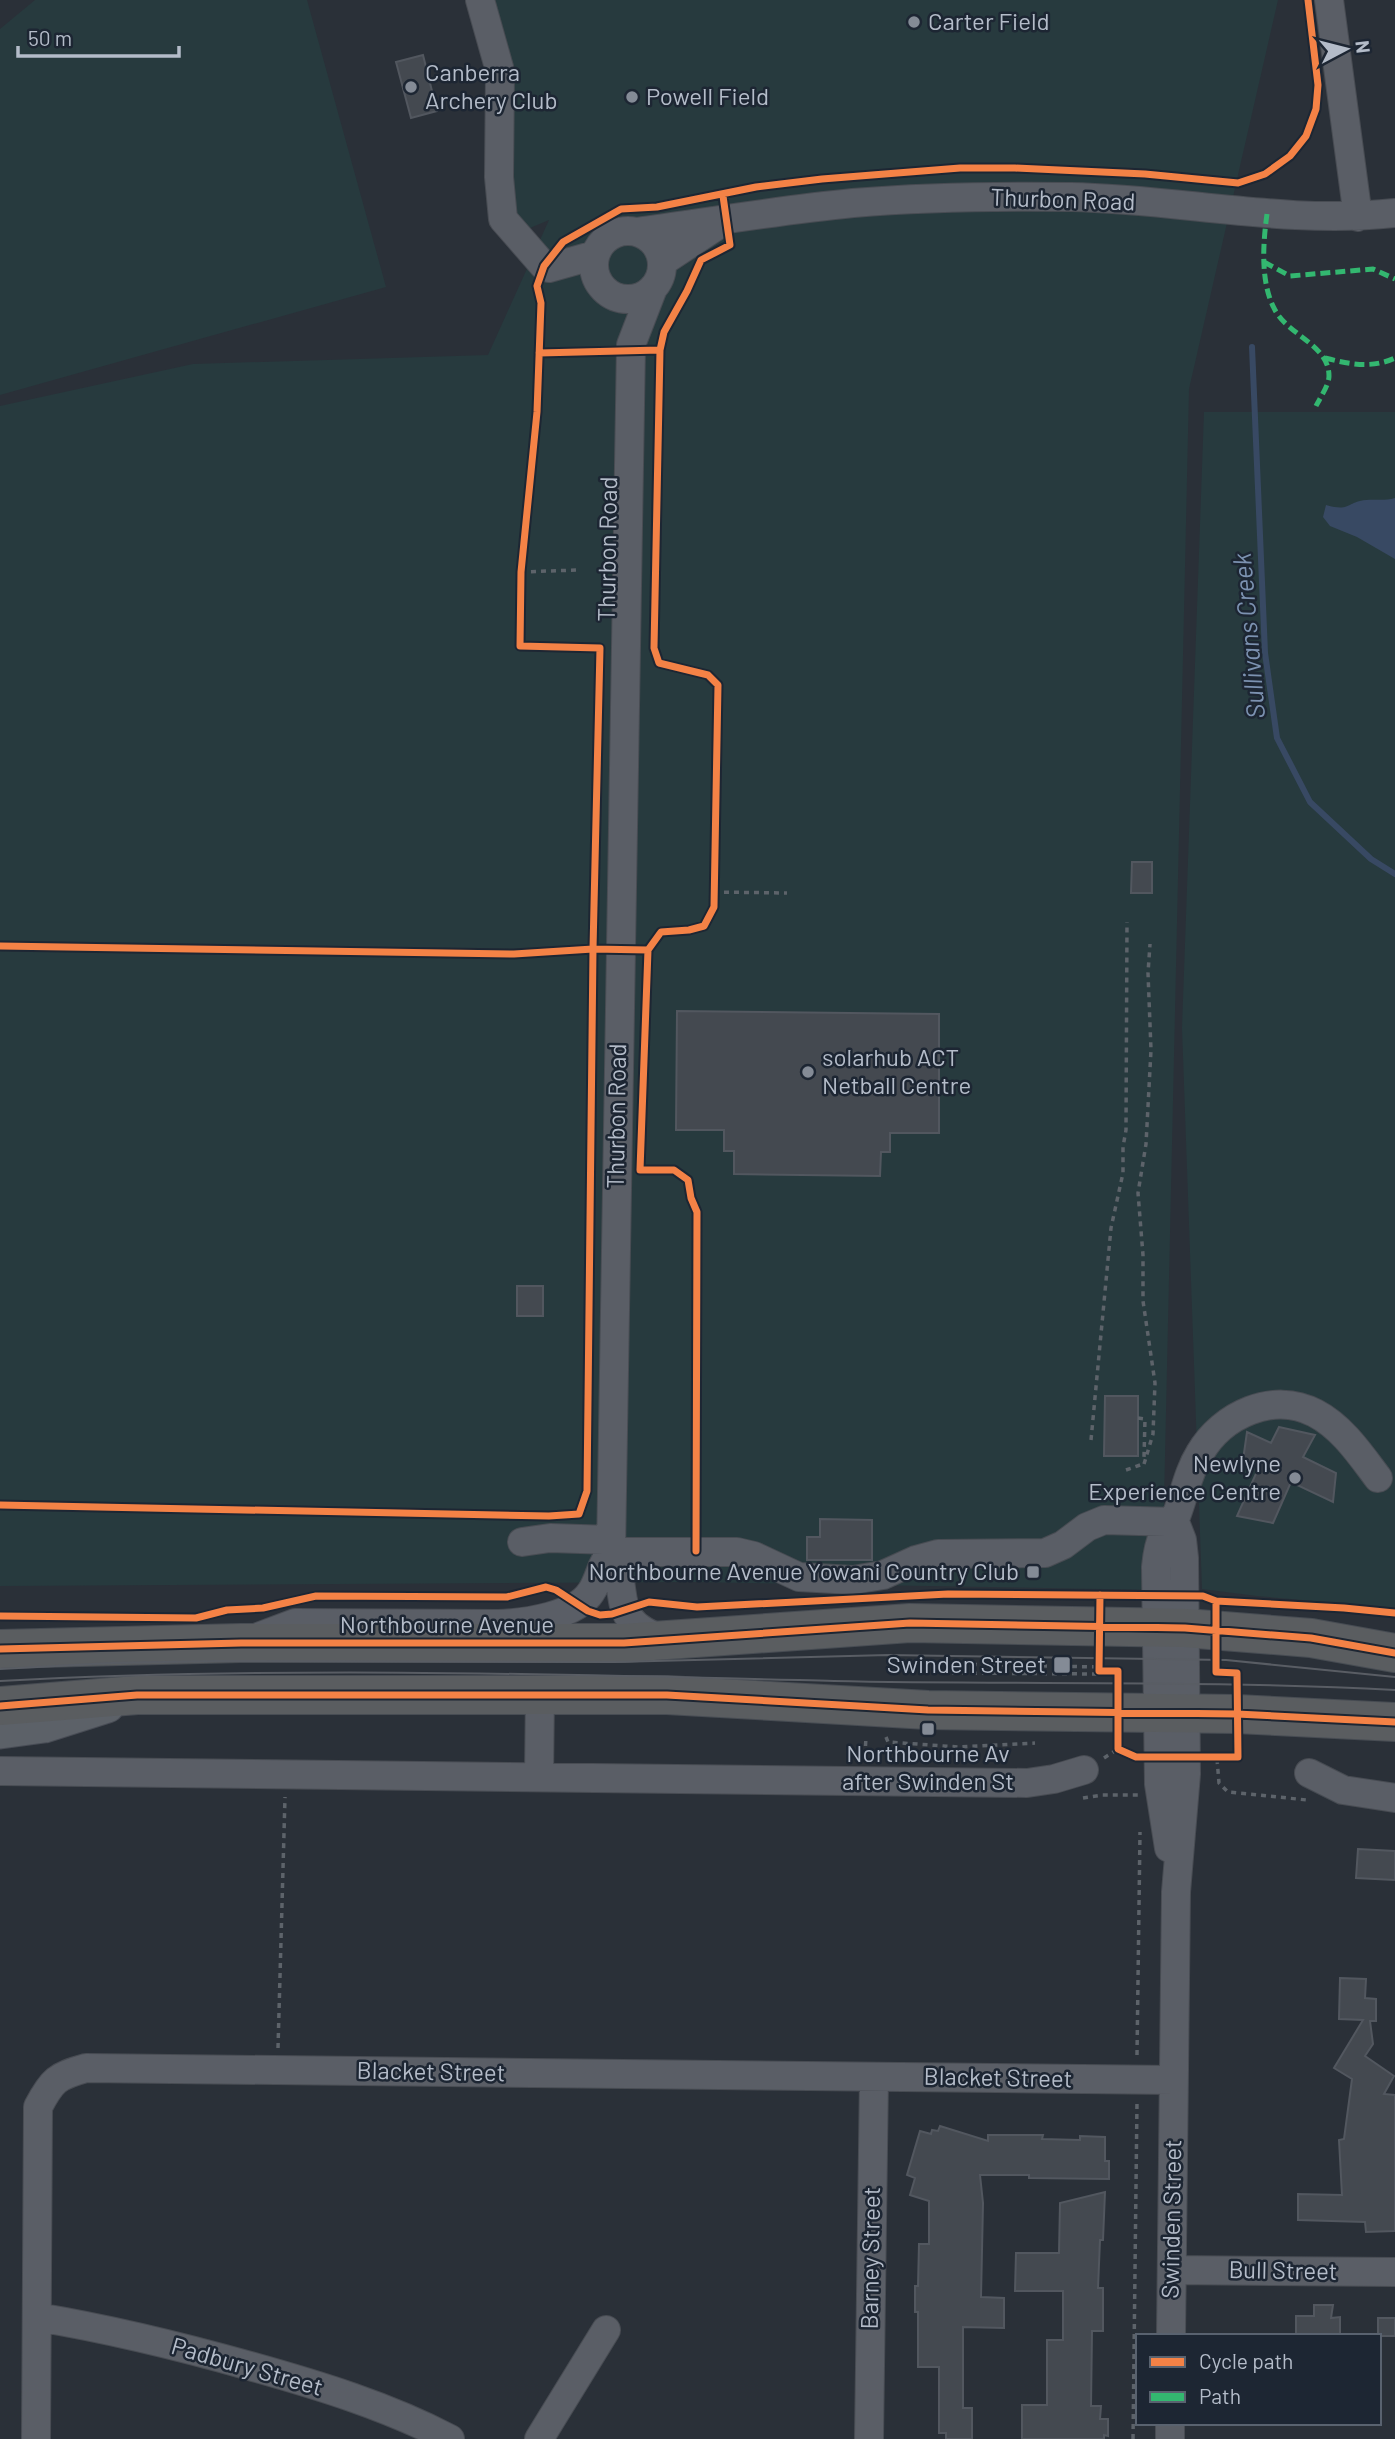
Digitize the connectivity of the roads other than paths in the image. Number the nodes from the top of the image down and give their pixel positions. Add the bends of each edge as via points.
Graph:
1 (480, 0) edge
2 (1329, 0) edge
3 (1395, 213) edge
4 (1358, 217) junction
5 (726, 219) junction
6 (1395, 226) edge
7 (637, 232) junction
8 (595, 255) junction
9 (549, 268) junction
10 (657, 275) junction
11 (605, 290) junction
12 (631, 345) junction
13 (1378, 1478) dead end
14 (1175, 1521) junction
15 (523, 1542) dead end
16 (611, 1546) junction
17 (562, 1611) joint
18 (1171, 1627) junction
19 (668, 1642) junction
20 (241, 1643) junction
21 (0, 1649) edge
22 (1395, 1653) edge
23 (540, 1694) junction
24 (137, 1695) junction
25 (0, 1706) edge
26 (1172, 1714) junction
27 (1395, 1722) edge
28 (0, 1731) edge
29 (1084, 1770) dead end
30 (0, 1772) edge
31 (1309, 1773) dead end
32 (539, 1777) junction
33 (1395, 1798) edge
34 (874, 2077) junction
35 (1174, 2080) junction
36 (1172, 2270) junction
37 (1395, 2272) edge
38 (37, 2317) junction
39 (606, 2330) dead end
40 (1171, 2334) edge
41 (36, 2439) edge
42 (450, 2439) edge
43 (539, 2439) edge
44 (869, 2439) edge

1 - 9 street, Thurbon Road via 500,71 503,219
2 - 4 street
3 - 4 street, Thurbon Road
4 - 5 street, Thurbon Road via 1060,197 853,203
4 - 6 street, Thurbon Road
5 - 7 street, Thurbon Road
5 - 10 street, Thurbon Road
7 - 8 street, Thurbon Road via 615,233 602,242
7 - 10 street via 657,246
8 - 9 street, Thurbon Road
8 - 11 street, Thurbon Road via 594,272
9 - 11 street, Thurbon Road
10 - 11 street, Thurbon Road via 641,297 628,299
10 - 12 street, Thurbon Road
11 - 12 street, Thurbon Road
12 - 16 street, Thurbon Road
13 - 14 street, Swinden Street via 1343,1435 1315,1412 1296,1406 1263,1406 1227,1422 1209,1440 1193,1466
14 - 16 street via 1104,1520 1045,1553 938,1554 878,1577 853,1580 799,1577 737,1552
14 - 18 street, Swinden Street via 1162,1539 1156,1567
15 - 16 street via 550,1538
16 - 17 street, Thurbon Road via 590,1594
16 - 19 street, Thurbon Road via 622,1604 630,1621
17 - 20 street, Northbourne Avenue via 515,1623 295,1623
18 - 19 highway, Northbourne Avenue via 910,1623
18 - 22 highway, Northbourne Avenue via 1311,1638
18 - 26 street, Swinden Street
19 - 20 highway, Northbourne Avenue
20 - 21 highway, Northbourne Avenue
23 - 24 highway
23 - 26 highway via 667,1695 928,1710
23 - 32 street
24 - 25 highway
24 - 28 main road via 44,1725
26 - 27 highway
26 - 35 street, Swinden Street via 1172,1758 1159,1784 1175,1892
29 - 32 street via 1027,1783
30 - 32 street
31 - 33 street via 1343,1790
34 - 35 street, Blacket Street
34 - 38 street, Blacket Street via 86,2068 60,2075 38,2107
34 - 44 street, Barney Street
35 - 36 street, Swinden Street
36 - 37 street, Bull Street
36 - 40 street, Swinden Street
38 - 41 street, Blacket Street
38 - 42 street, Padbury Street via 165,2343 297,2380 394,2413
39 - 43 street

